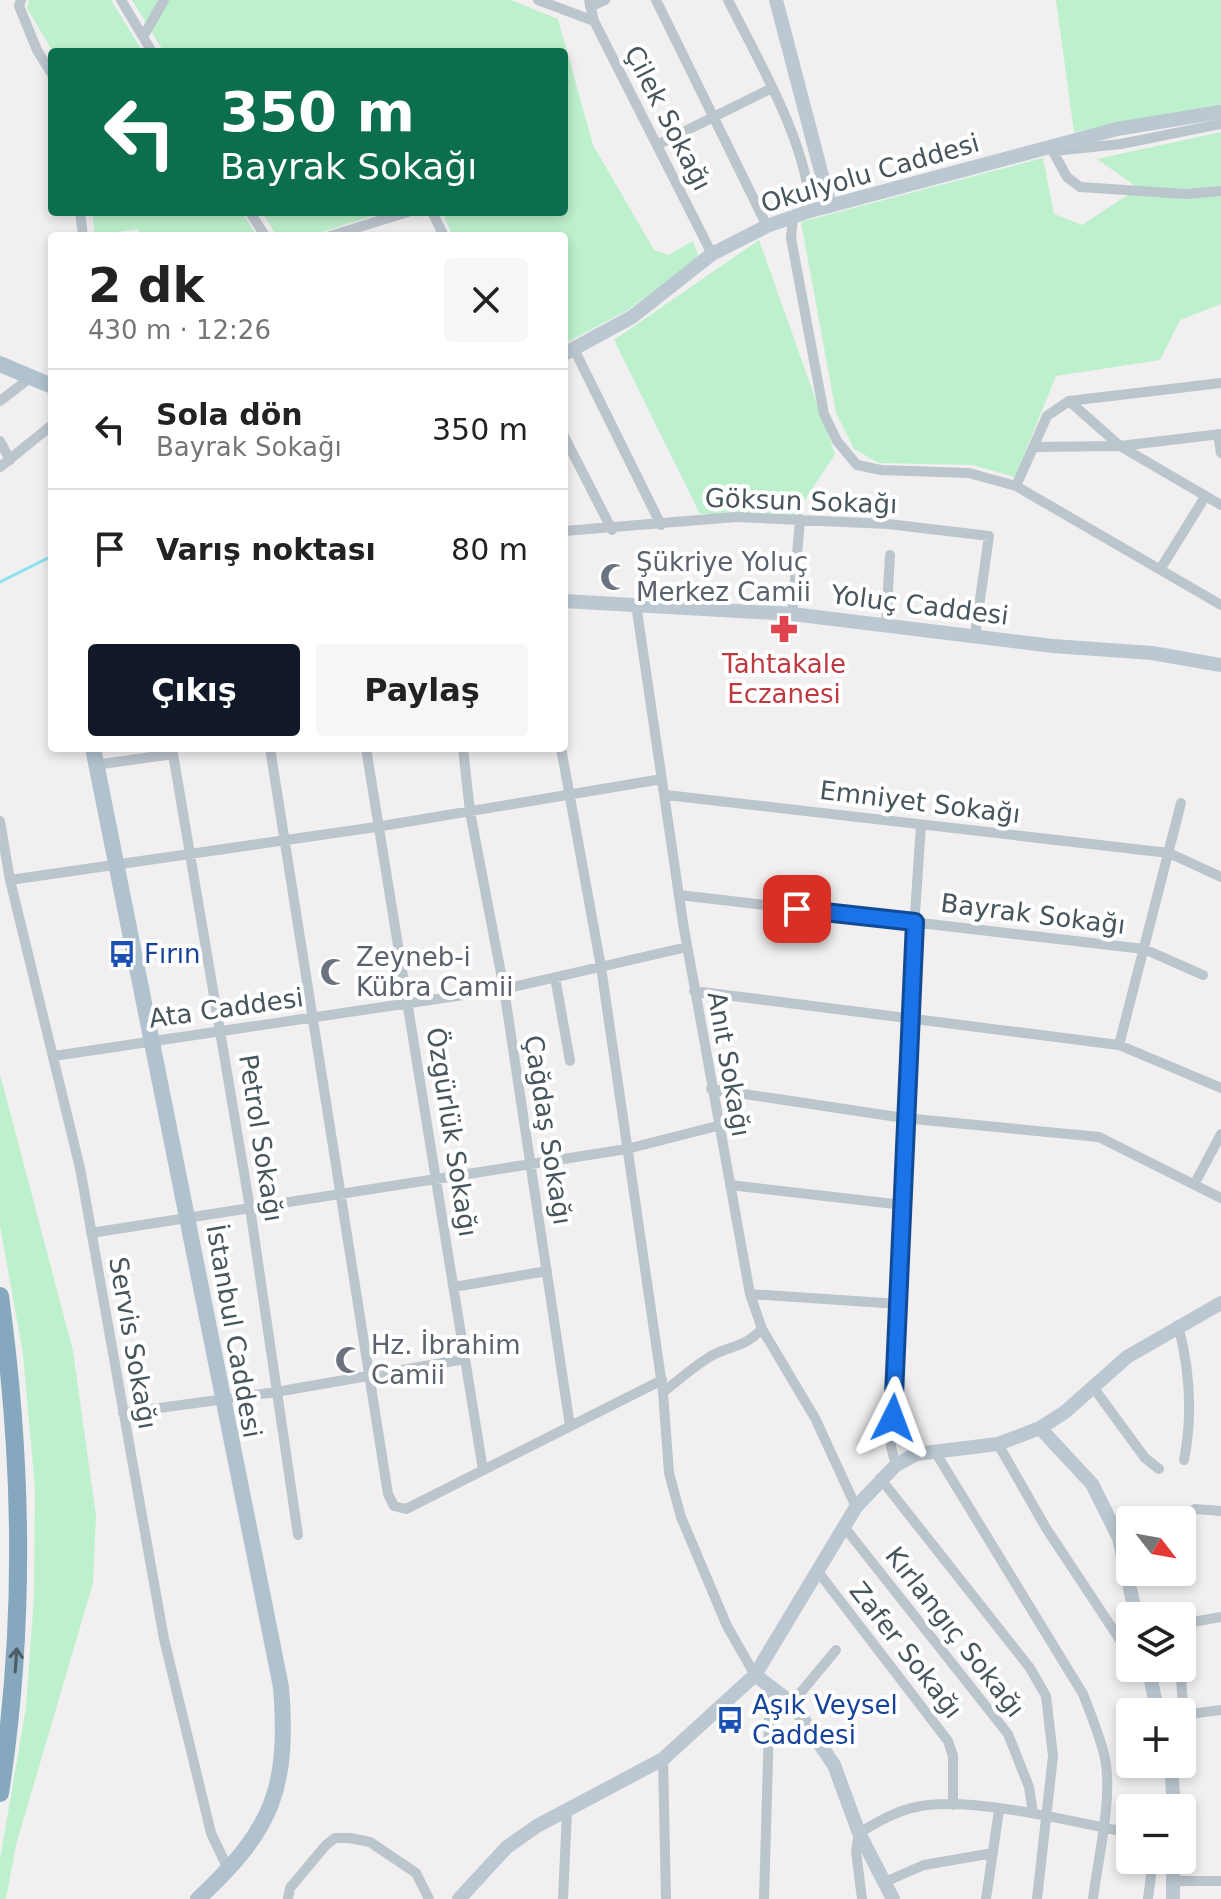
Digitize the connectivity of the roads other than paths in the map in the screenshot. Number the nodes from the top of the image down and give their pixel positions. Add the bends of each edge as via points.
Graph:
1 (21, 0) edge
2 (121, 0) edge
3 (164, 0) edge
4 (538, 0) edge
5 (605, 0) edge
6 (656, 0) edge
7 (728, 0) edge
8 (776, 0) edge
9 (590, 4) edge
10 (594, 21) junction
11 (143, 37) junction
12 (150, 48) edge
13 (48, 67) edge
14 (772, 88) junction
15 (1221, 112) edge
16 (713, 117) junction
17 (1221, 124) edge
18 (657, 145) junction
19 (1051, 149) junction
20 (1221, 191) edge
21 (830, 206) junction
22 (810, 211) junction
23 (395, 216) edge
24 (793, 217) junction
25 (368, 224) junction
26 (767, 226) junction
27 (343, 232) edge
28 (371, 232) edge
29 (712, 254) junction
30 (569, 352) edge
31 (0, 364) edge
32 (30, 378) junction
33 (1221, 383) edge
34 (48, 385) edge
35 (48, 393) edge
36 (0, 401) edge
37 (1069, 401) junction
38 (48, 428) edge
39 (1219, 434) edge
40 (0, 441) edge
41 (568, 444) edge
42 (1120, 446) junction
43 (1034, 447) junction
44 (1221, 453) edge
45 (5, 464) edge
46 (1016, 486) junction
47 (1205, 497) junction
48 (1221, 505) edge
49 (800, 519) junction
50 (661, 525) junction
51 (612, 530) junction
52 (568, 531) edge
53 (890, 555) dead end
54 (1161, 568) junction
55 (568, 601) edge
56 (636, 604) junction
57 (1221, 605) edge
58 (792, 614) junction
59 (886, 625) junction
60 (975, 635) junction
61 (1221, 665) edge
62 (93, 752) edge
63 (166, 752) edge
64 (172, 752) edge
65 (271, 752) edge
66 (367, 752) edge
67 (463, 752) edge
68 (562, 752) edge
69 (95, 765) junction
70 (662, 779) junction
71 (569, 792) junction
72 (666, 795) junction
73 (1181, 803) dead end
74 (470, 812) junction
75 (0, 821) edge
76 (921, 825) junction
77 (376, 827) junction
78 (284, 841) junction
79 (189, 853) junction
80 (1169, 853) junction
81 (114, 864) junction
82 (1221, 877) edge
83 (10, 880) junction
84 (679, 895) junction
85 (915, 922) junction
86 (687, 947) junction
87 (1144, 949) junction
88 (601, 967) junction
89 (1203, 975) dead end
90 (555, 977) junction
91 (504, 989) junction
92 (694, 991) junction
93 (409, 1003) junction
94 (313, 1017) junction
95 (908, 1018) junction
96 (221, 1031) junction
97 (152, 1041) junction
98 (1119, 1045) junction
99 (54, 1056) junction
100 (570, 1061) dead end
101 (1221, 1088) edge
102 (711, 1089) junction
103 (904, 1118) junction
104 (717, 1126) junction
105 (1221, 1134) edge
106 (627, 1149) junction
107 (531, 1164) junction
108 (437, 1179) junction
109 (1195, 1183) junction
110 (730, 1185) junction
111 (341, 1194) junction
112 (1221, 1198) edge
113 (903, 1205) junction
114 (250, 1208) junction
115 (189, 1218) junction
116 (91, 1233) junction
117 (547, 1271) junction
118 (454, 1287) junction
119 (750, 1294) junction
120 (0, 1296) edge
121 (1221, 1303) edge
122 (899, 1304) junction
123 (1178, 1325) junction
124 (762, 1329) junction
125 (465, 1359) junction
126 (369, 1374) junction
127 (662, 1380) junction
128 (1093, 1387) junction
129 (276, 1392) junction
130 (663, 1392) junction
131 (222, 1399) junction
132 (123, 1413) junction
133 (570, 1426) junction
134 (1040, 1428) junction
135 (998, 1444) junction
136 (934, 1450) junction
137 (1184, 1460) dead end
138 (896, 1465) junction
139 (1159, 1469) dead end
140 (483, 1470) junction
141 (880, 1478) junction
142 (856, 1507) junction
143 (1196, 1509) edge
144 (1221, 1511) edge
145 (845, 1528) junction
146 (298, 1535) dead end
147 (819, 1573) junction
148 (1133, 1602) edge
149 (1221, 1617) edge
150 (1196, 1621) edge
151 (1116, 1634) edge
152 (836, 1650) dead end
153 (755, 1675) junction
154 (1147, 1682) edge
155 (1151, 1682) edge
156 (770, 1690) junction
157 (1154, 1694) junction
158 (1155, 1698) edge
159 (792, 1703) junction
160 (1221, 1710) edge
161 (1196, 1713) edge
162 (663, 1759) junction
163 (0, 1793) edge
164 (953, 1805) junction
165 (999, 1810) junction
166 (567, 1811) junction
167 (1033, 1813) junction
168 (1049, 1817) junction
169 (1102, 1827) junction
170 (1116, 1830) edge
171 (859, 1833) junction
172 (993, 1853) junction
173 (229, 1871) junction
174 (1151, 1874) edge
175 (1173, 1874) edge
176 (887, 1881) junction
177 (1173, 1881) junction
178 (1221, 1881) edge
179 (198, 1899) edge
180 (288, 1899) edge
181 (429, 1899) edge
182 (459, 1899) edge
183 (563, 1899) edge
184 (666, 1899) edge
185 (764, 1899) edge
186 (862, 1899) edge
187 (893, 1899) edge
188 (986, 1899) edge
189 (1037, 1899) edge
190 (1093, 1899) edge
191 (1148, 1899) edge
192 (1173, 1899) edge

1 - 13 street via 31,36
2 - 11 street
3 - 11 street
4 - 10 street
5 - 9 street
6 - 16 street
7 - 14 street
8 - 21 street
9 - 10 street, Çilek Sokağı
10 - 18 street, Çilek Sokağı
11 - 12 street
14 - 16 street
14 - 22 street via 810,184
15 - 19 street, Okulyolu Caddesi via 1117,129
16 - 18 street
16 - 26 street
17 - 19 street via 1121,144
18 - 29 street, Çilek Sokağı
19 - 20 street via 1067,177 1080,187 1185,194
19 - 21 street, Okulyolu Caddesi
21 - 22 street, Okulyolu Caddesi
22 - 24 street, Okulyolu Caddesi
23 - 25 street
24 - 26 street, Okulyolu Caddesi
24 - 46 street via 791,238 824,414 844,451 857,465 881,470 969,473
25 - 27 street
25 - 28 street
26 - 29 street, Okulyolu Caddesi
29 - 30 street, Okulyolu Caddesi via 632,317
30 - 50 street
31 - 32 main road
32 - 34 main road
32 - 35 main road
32 - 36 street
33 - 37 street
37 - 42 street
37 - 43 street via 1047,416
38 - 45 street
39 - 42 street
39 - 44 street
40 - 45 street
41 - 51 street
42 - 43 street
42 - 47 street
43 - 46 street
46 - 54 street
47 - 48 street
47 - 54 street
49 - 50 street, Göksun Sokağı via 709,518
49 - 58 street
49 - 60 street, Göksun Sokağı via 989,536
50 - 51 street, Göksun Sokağı
51 - 52 street, Göksun Sokağı
53 - 59 street
54 - 57 street
55 - 56 street, Yoluç Caddesi
56 - 58 street, Yoluç Caddesi
56 - 70 street, Anıt Sokağı
58 - 59 street, Yoluç Caddesi
59 - 60 street, Yoluç Caddesi
60 - 61 street, Yoluç Caddesi
62 - 69 main road, İstanbul Caddesi
63 - 69 street
64 - 79 street, Petrol Sokağı
65 - 78 street
66 - 77 street, Özgürlük Sokağı
67 - 74 street, Çağdaş Sokağı
68 - 71 street
69 - 81 main road, İstanbul Caddesi
70 - 71 street
70 - 72 street, Anıt Sokağı
71 - 74 street
71 - 88 street
72 - 76 street, Emniyet Sokağı
72 - 84 street, Anıt Sokağı
73 - 80 street
74 - 77 street
74 - 91 street, Çağdaş Sokağı
75 - 83 street, Servis Sokağı
76 - 80 street, Emniyet Sokağı
76 - 85 street
77 - 78 street
77 - 93 street, Özgürlük Sokağı
78 - 79 street
78 - 94 street
79 - 81 street
79 - 96 street, Petrol Sokağı
80 - 82 street, Emniyet Sokağı
80 - 87 street
81 - 83 street
81 - 97 main road, İstanbul Caddesi
83 - 99 street, Servis Sokağı
84 - 85 street, Bayrak Sokağı
84 - 86 street, Anıt Sokağı
85 - 87 street, Bayrak Sokağı
85 - 95 street
86 - 88 street, Ata Caddesi
86 - 92 street, Anıt Sokağı
87 - 89 street, Bayrak Sokağı
87 - 98 street
88 - 90 street, Ata Caddesi
88 - 106 street
90 - 91 street, Ata Caddesi
90 - 100 street
91 - 93 street, Ata Caddesi
91 - 107 street, Çağdaş Sokağı
92 - 95 street
92 - 102 street, Anıt Sokağı
93 - 94 street, Ata Caddesi
93 - 108 street, Özgürlük Sokağı
94 - 96 street, Ata Caddesi
94 - 111 street
95 - 98 street
95 - 103 street
96 - 97 street, Ata Caddesi
96 - 114 street, Petrol Sokağı
97 - 99 street, Ata Caddesi
97 - 115 main road, İstanbul Caddesi
98 - 101 street
99 - 116 street, Servis Sokağı
102 - 103 street
102 - 104 street, Anıt Sokağı
103 - 109 street via 1099,1137
103 - 113 street
104 - 106 street
104 - 110 street, Anıt Sokağı
105 - 109 street
106 - 107 street
106 - 127 street
107 - 108 street
107 - 117 street, Çağdaş Sokağı
108 - 111 street
108 - 118 street, Özgürlük Sokağı
109 - 112 street
110 - 113 street
110 - 119 street, Anıt Sokağı
111 - 114 street
111 - 126 street
113 - 122 street
114 - 115 street
114 - 129 street, Petrol Sokağı
115 - 116 street
115 - 131 main road, İstanbul Caddesi
116 - 132 street, Servis Sokağı
117 - 118 street
117 - 133 street, Çağdaş Sokağı
118 - 125 street, Özgürlük Sokağı
119 - 122 street
119 - 124 street, Anıt Sokağı
163 -> 120 highway via 14,1689 20,1577 17,1438
121 - 123 street
122 - 138 street via 891,1447
123 - 128 street via 1127,1357
123 - 137 street via 1188,1371 1190,1427
124 - 130 street via 747,1344 708,1358
124 - 142 street, Anıt Sokağı via 815,1418
125 - 126 street
125 - 140 street, Özgürlük Sokağı
126 - 129 street
126 - 140 street via 394,1506 406,1509
127 - 130 street
127 - 133 street
128 - 134 street
128 - 139 street via 1145,1458
129 - 131 street
129 - 146 street, Petrol Sokağı
130 - 153 street via 669,1473 681,1517 732,1636
131 - 132 street
131 - 173 main road, İstanbul Caddesi via 281,1687 285,1734 272,1807
132 - 173 street, Servis Sokağı via 164,1639 211,1833
133 - 140 street
134 - 135 street
134 - 148 street via 1092,1484 1119,1538
135 - 136 street
135 - 151 street
136 - 138 street
136 - 169 street via 1083,1694 1106,1760
138 - 141 street
141 - 142 street
141 - 168 street via 1030,1668 1046,1696 1053,1756
142 - 145 street
143 - 144 street
145 - 147 street
145 - 167 street, Kırlangıç Sokağı via 1008,1734 1029,1787
147 - 153 street
147 - 164 street, Zafer Sokağı via 948,1741
149 - 150 street
152 - 159 street
153 - 156 street
153 - 162 street
154 - 157 street
155 - 157 street
156 - 159 street
156 - 185 street
157 - 158 street
159 - 171 street via 834,1765
160 - 161 street
162 - 166 street
162 - 184 street
164 - 165 street
164 - 171 street via 916,1807
165 - 167 street
165 - 172 street
166 - 182 street via 507,1847
166 - 183 street
167 - 168 street
168 - 169 street
168 - 189 street
169 - 170 street
169 - 190 street
171 - 176 street
171 - 186 street
172 - 176 street via 924,1865
172 - 188 street
173 - 179 main road, İstanbul Caddesi
174 - 191 street
175 - 177 street
176 - 187 street
177 - 178 street
177 - 192 street
180 - 181 street via 290,1888 326,1845 335,1838 350,1838 370,1842 416,1873

